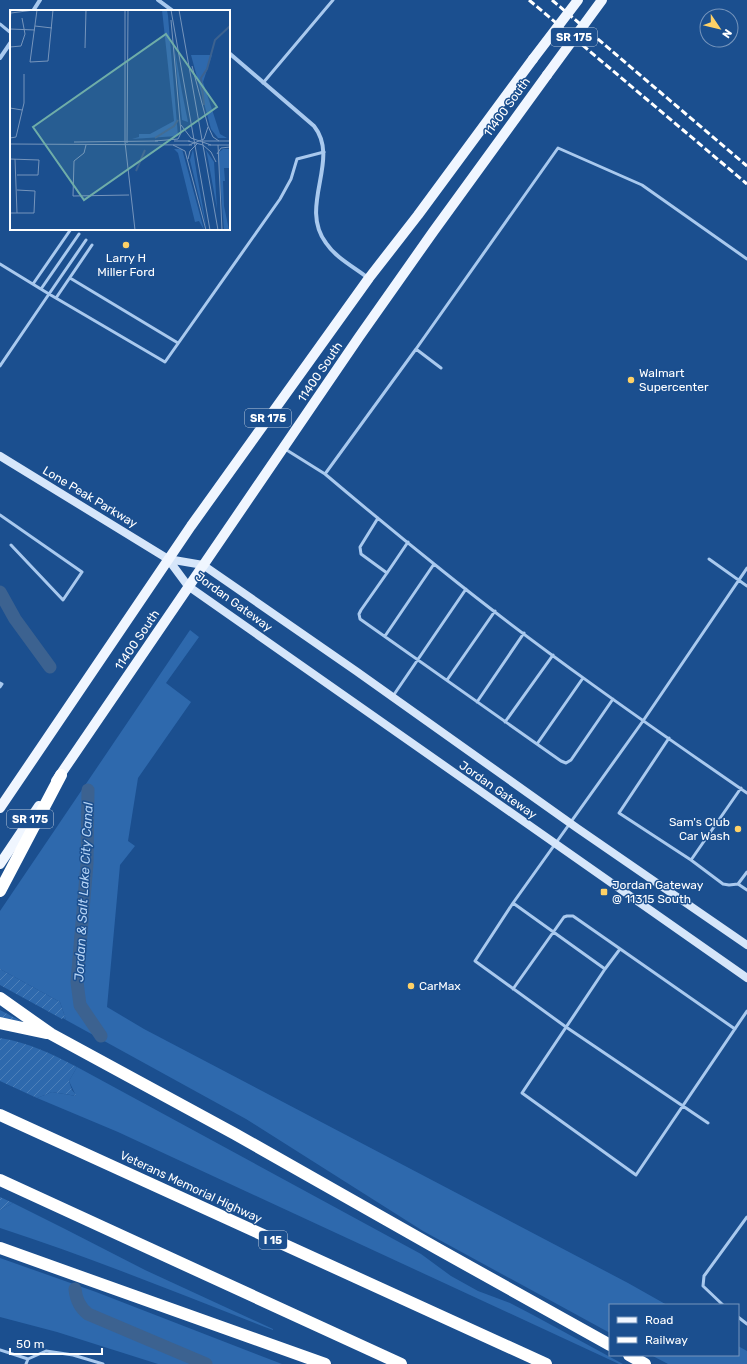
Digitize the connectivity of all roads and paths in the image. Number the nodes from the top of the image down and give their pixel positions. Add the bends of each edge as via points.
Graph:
1 (40, 0) edge
2 (158, 0) edge
3 (333, 0) edge
4 (578, 0) edge
5 (602, 0) edge
6 (34, 10) edge
7 (173, 10) edge
8 (0, 24) edge
9 (10, 31) edge
10 (10, 43) edge
11 (230, 54) edge
12 (0, 58) edge
13 (263, 83) junction
14 (324, 152) junction
15 (70, 230) edge
16 (79, 234) dead end
17 (86, 240) dead end
18 (92, 245) dead end
19 (747, 258) edge
20 (0, 264) edge
21 (70, 278) junction
22 (369, 278) junction
23 (33, 284) junction
24 (41, 289) junction
25 (48, 294) junction
26 (56, 298) junction
27 (178, 343) junction
28 (416, 350) junction
29 (0, 366) edge
30 (442, 368) dead end
31 (284, 448) junction
32 (0, 456) edge
33 (325, 474) junction
34 (0, 516) edge
35 (378, 518) junction
36 (408, 542) junction
37 (11, 545) dead end
38 (168, 559) junction
39 (709, 559) dead end
40 (434, 564) junction
41 (203, 565) junction
42 (747, 568) edge
43 (387, 573) junction
44 (738, 580) junction
45 (188, 586) junction
46 (747, 586) edge
47 (466, 589) junction
48 (495, 611) junction
49 (524, 633) junction
50 (385, 636) junction
51 (553, 655) junction
52 (418, 660) junction
53 (584, 678) junction
54 (447, 680) junction
55 (0, 683) edge
56 (0, 687) edge
57 (392, 697) junction
58 (613, 699) junction
59 (477, 702) junction
60 (643, 721) junction
61 (505, 722) junction
62 (669, 738) junction
63 (537, 744) junction
64 (61, 774) junction
65 (741, 788) junction
66 (747, 793) edge
67 (0, 808) edge
68 (571, 823) junction
69 (555, 844) junction
70 (691, 860) junction
71 (0, 864) edge
72 (747, 872) edge
73 (738, 884) junction
74 (747, 890) edge
75 (0, 891) edge
76 (513, 903) junction
77 (553, 931) junction
78 (747, 945) edge
79 (620, 949) junction
80 (605, 969) junction
81 (747, 978) edge
82 (513, 988) junction
83 (0, 998) edge
84 (0, 1002) edge
85 (16, 1009) junction
86 (747, 1011) edge
87 (0, 1023) edge
88 (566, 1027) junction
89 (735, 1029) junction
90 (51, 1034) junction
91 (683, 1106) junction
92 (0, 1115) edge
93 (708, 1123) dead end
94 (0, 1180) edge
95 (747, 1217) edge
96 (0, 1248) edge
97 (722, 1304) edge
98 (739, 1318) edge
99 (747, 1324) edge
100 (609, 1344) edge
101 (0, 1350) edge
102 (631, 1356) edge
103 (28, 1359) junction
104 (26, 1364) edge
105 (103, 1364) edge
106 (325, 1364) edge
107 (401, 1364) edge
108 (546, 1364) edge
109 (645, 1364) edge

1 - 6 street
2 - 7 street
3 - 13 lane
4 - 22 main road, 11400 South / SR 175, bridge
5 - 31 main road, 11400 South / SR 175, bridge via 424,244
8 - 9 lane
10 - 12 street
11 - 13 street
13 - 14 street via 314,126 320,133
14 - 22 street via 316,203 316,218 320,231 325,243 335,253
14 - 27 lane via 297,159 291,179 280,199
15 - 23 lane
16 - 24 lane
17 - 25 lane
18 - 21 lane
19 - 28 lane via 642,185 558,148
20 - 23 lane
21 - 26 lane
21 - 27 lane
22 - 38 main road, 11400 South / SR 175
23 - 24 lane
24 - 25 lane
25 - 26 lane
25 - 29 lane
26 - 27 lane via 165,362
28 - 30 lane
28 - 33 lane
31 - 33 lane
31 - 41 main road, 11400 South / SR 175
32 - 38 main road, Lone Peak Parkway
33 - 35 lane
34 - 37 lane via 82,572 63,600
35 - 36 lane
35 - 43 lane via 360,547 361,554
36 - 40 lane
36 - 43 lane
38 - 41 main road, Jordan Gateway
38 - 45 main road, Jordan Gateway
38 - 67 main road, 11400 South / SR 175
39 - 44 lane
40 - 47 lane
40 - 50 lane
41 - 45 main road, 11400 South / SR 175
41 - 57 main road, Jordan Gateway
42 - 44 lane
43 - 50 lane via 359,614 360,619
44 - 46 lane
44 - 60 lane
45 - 64 main road, 11400 South / SR 175
45 - 69 main road, Jordan Gateway
47 - 48 lane
47 - 52 lane
48 - 49 lane
48 - 54 lane
49 - 51 lane
49 - 59 lane
50 - 52 lane
51 - 53 lane
51 - 61 lane
52 - 54 lane
52 - 57 lane
53 - 58 lane
53 - 63 lane
54 - 59 lane
55 - 56 lane
57 - 68 main road, Jordan Gateway
58 - 60 lane
58 - 63 lane via 571,760 566,763
59 - 61 lane
60 - 62 lane
60 - 68 lane
61 - 63 lane
62 - 65 lane
62 - 70 lane via 619,812
64 - 71 main road, 11400 South / SR 175
64 - 75 highway
65 - 66 lane
65 - 70 lane
68 - 69 lane
68 - 78 main road, Jordan Gateway
69 - 76 lane
69 - 81 main road, Jordan Gateway
70 - 73 lane via 723,884
72 - 73 lane
73 - 74 lane
76 - 77 lane
76 - 82 lane via 475,961
77 - 79 lane via 564,917 573,916
77 - 80 lane
77 - 82 lane
79 - 80 lane
79 - 89 lane
80 - 88 lane
82 - 88 lane
83 - 85 highway
84 - 85 highway
85 - 90 highway
86 - 89 lane
87 - 90 highway
88 - 91 lane
88 - 91 lane via 522,1093 636,1175
89 - 91 lane
90 - 100 highway via 235,1134
91 - 93 lane
92 - 108 highway, Veterans Memorial Highway / I 15
94 - 107 highway
95 - 97 lane via 704,1276 703,1286
96 - 106 highway
98 - 99 lane
101 - 103 lane
102 - 109 highway
103 - 104 lane
103 - 105 lane via 46,1351 73,1355

